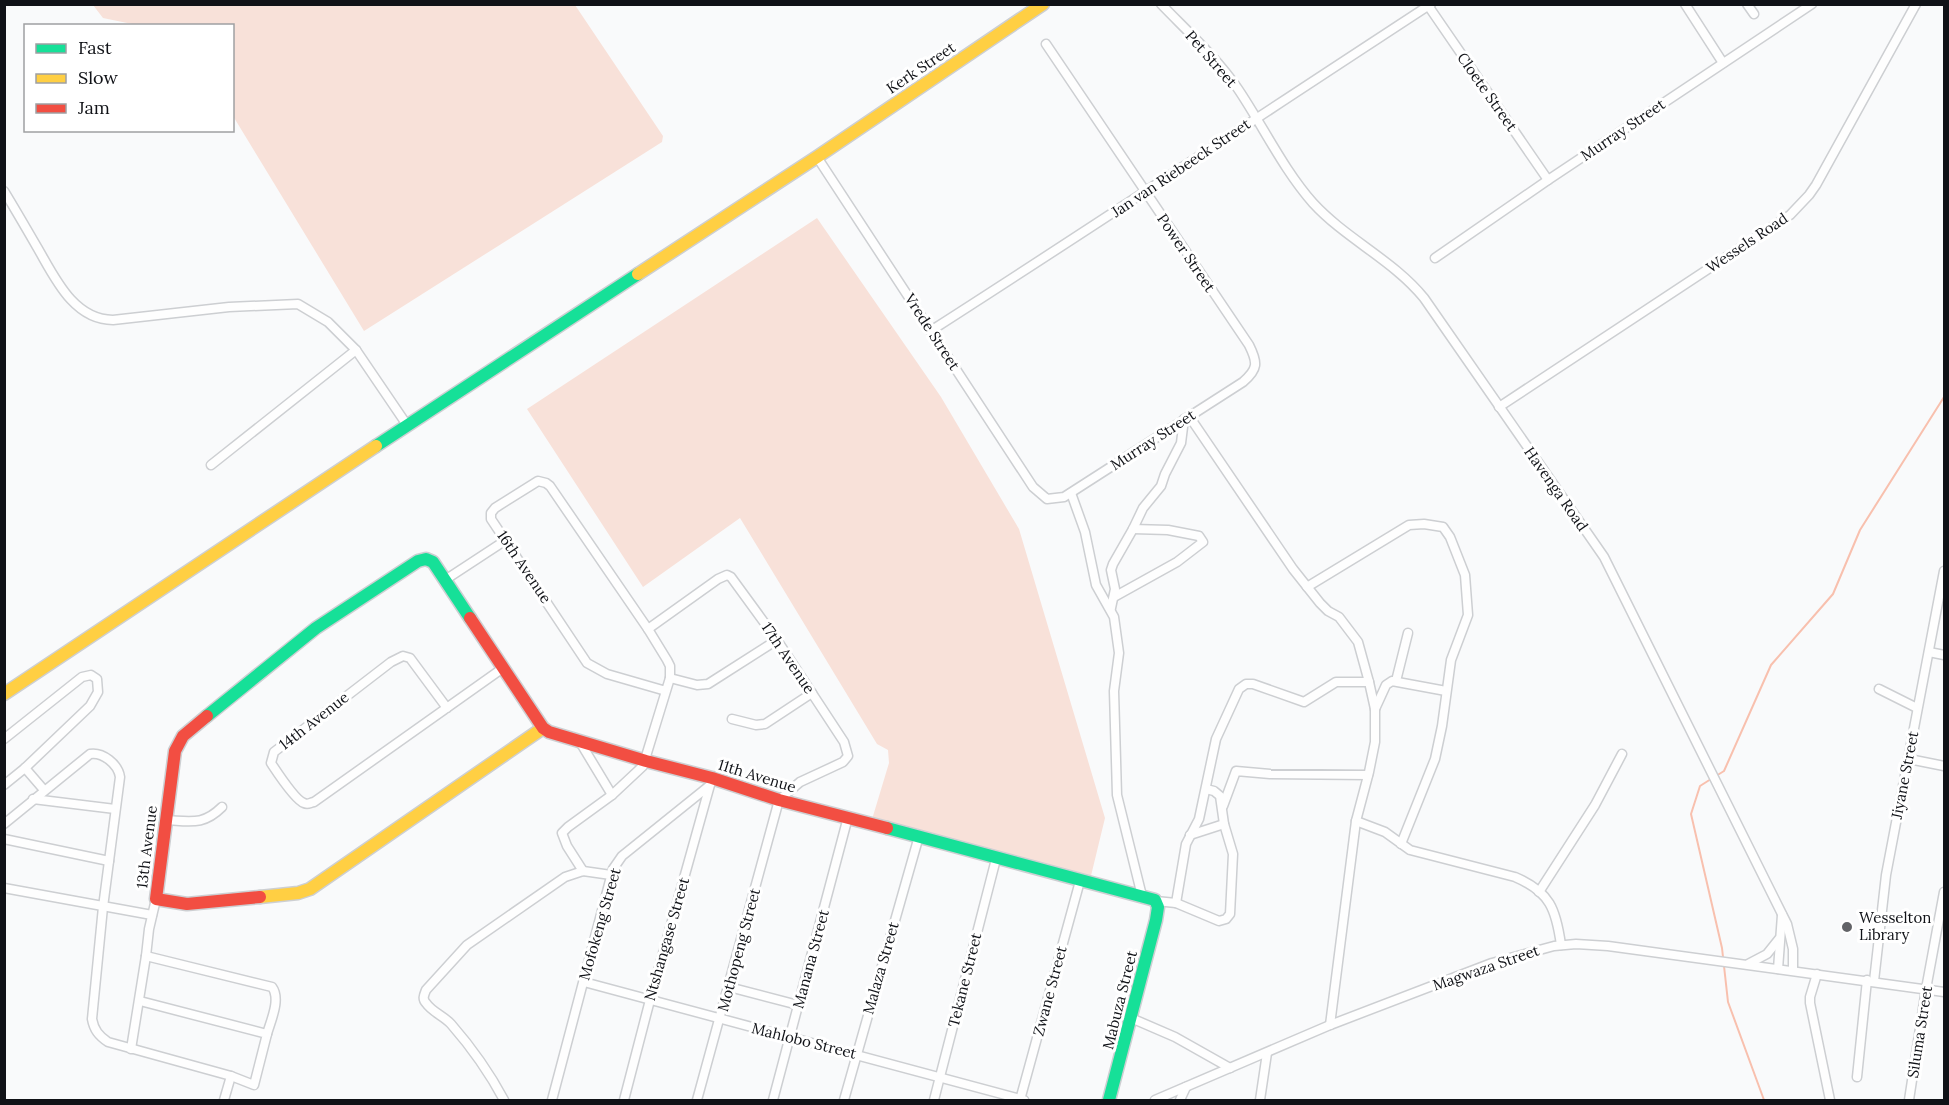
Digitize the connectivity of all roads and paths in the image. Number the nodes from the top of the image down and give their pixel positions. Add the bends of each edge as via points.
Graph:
1 (1161, 4) edge
2 (1684, 4) edge
3 (1747, 4) edge
4 (1812, 4) edge
5 (1916, 4) edge
6 (1428, 5) edge
7 (1041, 6) edge
8 (1754, 15) dead end
9 (1046, 44) dead end
10 (1723, 63) junction
11 (1256, 117) junction
12 (817, 157) junction
13 (1548, 180) junction
14 (4, 191) edge
15 (1146, 193) junction
16 (1435, 258) dead end
17 (932, 330) junction
18 (356, 350) junction
19 (1251, 375) joint
20 (1499, 407) junction
21 (1186, 418) junction
22 (407, 425) junction
23 (211, 465) dead end
24 (1071, 493) junction
25 (1052, 499) joint
26 (1133, 529) junction
27 (506, 540) junction
28 (1944, 571) edge
29 (445, 580) junction
30 (1307, 587) junction
31 (1114, 597) junction
32 (1111, 608) junction
33 (648, 628) junction
34 (1408, 633) dead end
35 (777, 640) junction
36 (1929, 652) junction
37 (1944, 655) edge
38 (503, 668) junction
39 (670, 678) junction
40 (1396, 681) junction
41 (1369, 682) junction
42 (1880, 689) dead end
43 (666, 691) junction
44 (1446, 691) junction
45 (812, 693) junction
46 (4, 694) edge
47 (447, 708) junction
48 (1917, 708) junction
49 (1375, 709) junction
50 (732, 719) dead end
51 (543, 728) junction
52 (4, 738) edge
53 (580, 742) junction
54 (1622, 754) dead end
55 (1909, 759) junction
56 (646, 761) junction
57 (1944, 766) edge
58 (25, 768) junction
59 (1368, 776) junction
60 (711, 782) junction
61 (4, 785) edge
62 (1206, 789) junction
63 (44, 790) junction
64 (612, 795) junction
65 (33, 799) junction
66 (779, 800) junction
67 (222, 807) dead end
68 (1222, 808) junction
69 (116, 809) junction
70 (848, 817) junction
71 (165, 819) junction
72 (1356, 820) junction
73 (4, 824) edge
74 (1224, 824) junction
75 (1190, 835) junction
76 (919, 836) junction
77 (4, 839) edge
78 (1401, 844) junction
79 (996, 859) junction
80 (109, 861) junction
81 (583, 871) junction
82 (611, 875) junction
83 (1080, 881) junction
84 (4, 888) edge
85 (1539, 892) junction
86 (1944, 892) edge
87 (1142, 896) junction
88 (156, 898) junction
89 (1176, 903) junction
90 (1157, 904) junction
91 (103, 907) junction
92 (1782, 914) junction
93 (152, 915) junction
94 (1780, 935) junction
95 (1561, 945) junction
96 (146, 956) junction
97 (1747, 964) junction
98 (1778, 969) junction
99 (1793, 970) junction
100 (1817, 974) junction
101 (1871, 981) junction
102 (584, 982) junction
103 (729, 987) junction
104 (1926, 989) junction
105 (1944, 992) edge
106 (650, 1000) junction
107 (140, 1001) junction
108 (798, 1005) junction
109 (1131, 1018) junction
110 (720, 1020) junction
111 (1330, 1025) junction
112 (267, 1034) junction
113 (789, 1038) junction
114 (131, 1049) junction
115 (1267, 1053) junction
116 (856, 1055) junction
117 (1230, 1068) junction
118 (231, 1076) junction
119 (940, 1077) junction
120 (1857, 1077) dead end
121 (1186, 1087) junction
122 (1022, 1100) edge
123 (224, 1101) edge
124 (504, 1101) edge
125 (552, 1101) edge
126 (624, 1101) edge
127 (697, 1101) edge
128 (773, 1101) edge
129 (844, 1101) edge
130 (934, 1101) edge
131 (1110, 1101) edge
132 (1155, 1101) edge
133 (1180, 1101) edge
134 (1260, 1101) edge
135 (1830, 1101) edge
136 (1909, 1101) edge

1 - 11 street, Pet Street via 1219,65
2 - 10 street
3 - 8 street
4 - 10 street, Murray Street
5 - 20 street, Wessels Road via 1816,185 1790,215
6 - 11 street, Jan van Riebeeck Street
6 - 13 street, Cloete Street
7 - 12 main road, Kerk Street
9 - 15 street, Power Street
10 - 13 street, Murray Street
11 - 15 street, Jan van Riebeeck Street
11 - 20 street, Havenga Road via 1318,208 1419,292
12 - 17 street, Vrede Street
12 - 22 main road, Kerk Street
13 - 16 street, Murray Street
14 - 18 street via 61,287 77,306 95,317 113,320 298,304 328,322
15 - 17 street, Jan van Riebeeck Street
15 - 19 street, Power Street via 1249,345 1255,361
17 - 25 street, Vrede Street via 1033,487
18 - 22 street
18 - 23 street
19 - 21 street, Murray Street
20 - 92 street, Havenga Road via 1604,557
21 - 24 street, Murray Street
21 - 26 street via 1178,451
21 - 30 street
22 - 46 main road, Kerk Street
24 - 25 street, Murray Street
24 - 32 street via 1096,585
26 - 31 street via 1112,567
26 - 31 street via 1182,532 1199,536 1203,542 1177,562
27 - 29 street
27 - 33 street, 16th Avenue via 491,519 493,510 533,483 546,483
27 - 43 street, 16th Avenue via 587,663 607,674
28 - 36 street, Jiyane Street
29 - 38 main road
29 - 71 main road, 13th Avenue via 433,562 418,561 316,628 183,736 175,751
30 - 41 street via 1328,611 1339,617 1358,642
30 - 44 street via 1409,525 1443,526 1461,564 1469,604 1466,625 1451,660
31 - 32 street
32 - 87 street via 1119,653 1114,690 1117,795
33 - 35 street, 17th Avenue via 727,575
33 - 39 street, 16th Avenue via 670,666
34 - 40 street
35 - 39 street via 708,684
35 - 45 street, 17th Avenue
36 - 37 street
36 - 48 street, Jiyane Street
38 - 47 street, 14th Avenue
38 - 51 main road
39 - 43 street
40 - 44 street
40 - 49 street via 1388,683
41 - 49 street
41 - 62 street via 1336,682 1300,703 1260,686 1242,686 1219,730
42 - 48 street
43 - 56 street
44 - 78 street via 1435,759
45 - 50 street via 765,724
45 - 66 street, 17th Avenue via 844,742 847,757 800,782
47 - 47 street, 14th Avenue via 310,804 298,799 271,763 274,752 399,657 410,658
48 - 55 street, Jiyane Street
49 - 59 street via 1375,742
51 - 53 main road, 11th Avenue
51 - 88 main road, 13th Avenue via 310,889 187,904
52 - 58 street via 82,676 97,679 99,692 90,706
53 - 56 main road, 11th Avenue
53 - 64 street
54 - 85 street via 1595,805
55 - 57 street
55 - 101 street, Jiyane Street via 1886,875
56 - 60 main road, 11th Avenue
56 - 64 street
58 - 61 street
58 - 63 street
59 - 68 street via 1236,771
59 - 72 street
60 - 66 main road, 11th Avenue
60 - 82 street, Mofokeng Street via 622,856
60 - 106 street, Ntshangase Street
62 - 68 street via 1217,793
62 - 75 street via 1199,819
63 - 65 street
63 - 69 street via 85,756 97,754 118,770
64 - 81 street via 562,833
65 - 69 street
65 - 73 street
66 - 70 main road, 11th Avenue
66 - 103 street, Mothopeng Street
67 - 71 street via 203,821
68 - 74 street
69 - 80 street
70 - 76 main road, 11th Avenue
70 - 108 street, Manana Street
71 - 88 main road, 13th Avenue
72 - 78 street via 1385,832
72 - 111 street
74 - 75 street
74 - 89 street via 1233,854 1230,914 1219,921
75 - 89 street
76 - 79 main road, 11th Avenue
76 - 116 street, Malaza Street
77 - 80 street
78 - 85 street via 1410,850 1515,877
79 - 83 main road, 11th Avenue
79 - 119 street, Tekane Street
80 - 91 street
81 - 82 street
81 - 124 street via 565,877 467,945 424,993 425,1003 451,1024 486,1067
82 - 102 street, Mofokeng Street
83 - 87 main road, 11th Avenue
83 - 122 street, Zwane Street
84 - 91 street
85 - 95 street via 1557,916
86 - 104 street, Siluma Street
87 - 90 main road, 11th Avenue
88 - 93 street
89 - 90 street
90 - 109 main road, Mabuza Street
91 - 93 street
91 - 114 street via 93,1025 102,1038
92 - 94 street
92 - 99 street, Havenga Road via 1791,936
93 - 96 street
94 - 97 street via 1767,954
94 - 98 street
95 - 97 street, Magwaza Street via 1608,946
95 - 111 street, Magwaza Street via 1492,963
96 - 107 street
96 - 112 street via 272,987 276,1001
97 - 98 street, Magwaza Street
98 - 99 street, Magwaza Street
99 - 100 street, Magwaza Street
100 - 101 street, Magwaza Street
100 - 135 street via 1810,1003
101 - 104 street, Magwaza Street
101 - 120 street, Jiyane Street
102 - 106 street, Mahlobo Street
102 - 125 street, Mofokeng Street
103 - 108 street
103 - 110 street, Mothopeng Street
104 - 105 street, Magwaza Street
104 - 136 street, Siluma Street
106 - 110 street, Mahlobo Street
106 - 126 street, Ntshangase Street
107 - 112 street
107 - 114 street
108 - 113 street, Manana Street
109 - 117 street via 1175,1036
109 - 131 main road, Mabuza Street
110 - 113 street, Mahlobo Street
110 - 127 street, Mothopeng Street
111 - 115 street, Magwaza Street
112 - 118 street via 254,1085
113 - 116 street, Mahlobo Street
113 - 128 street, Manana Street
114 - 118 street
115 - 117 street, Magwaza Street
115 - 134 street
116 - 119 street, Mahlobo Street
116 - 129 street, Malaza Street
117 - 121 street, Magwaza Street
118 - 123 street
119 - 122 street, Mahlobo Street
119 - 130 street, Tekane Street
121 - 132 street, Magwaza Street
121 - 133 street

